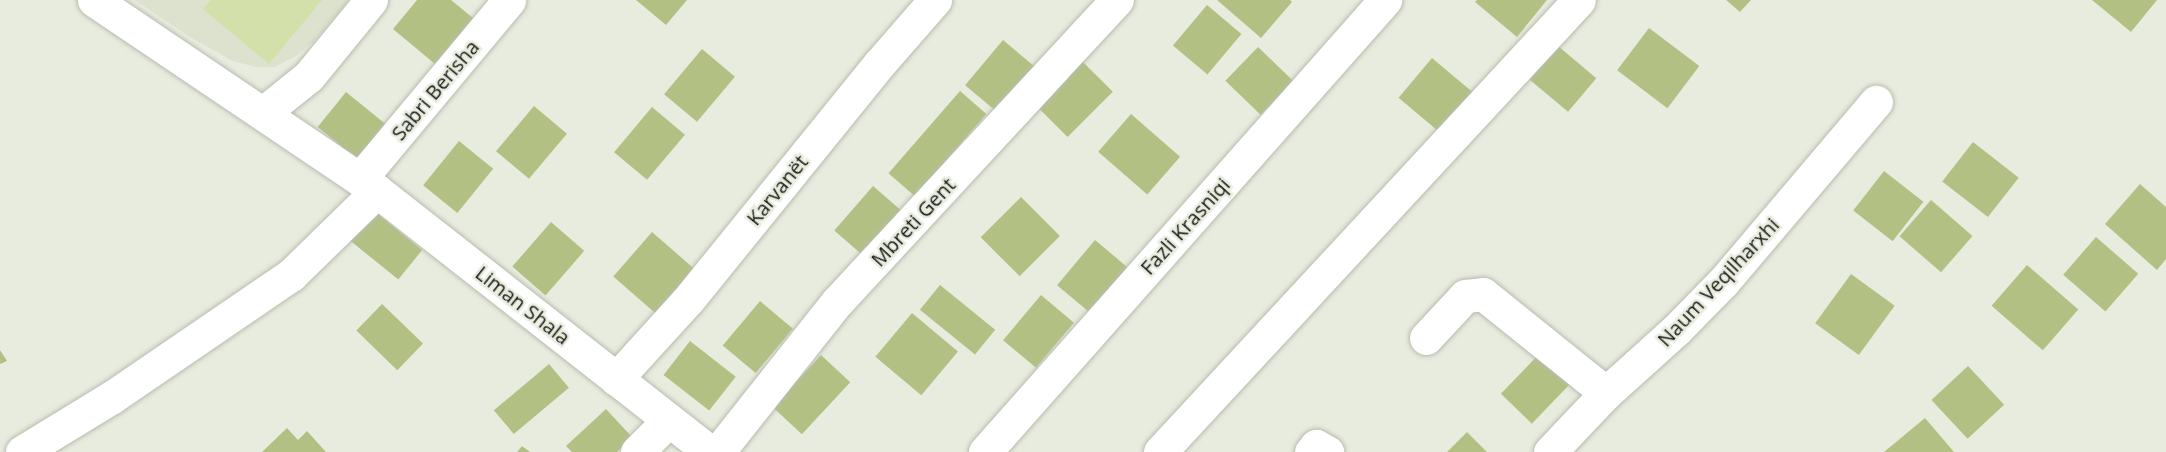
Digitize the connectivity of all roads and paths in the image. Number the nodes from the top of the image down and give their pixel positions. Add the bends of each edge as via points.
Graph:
1 (94, 0) edge
2 (371, 0) edge
3 (509, 0) edge
4 (935, 0) edge
5 (1117, 0) edge
6 (1385, 0) edge
7 (1579, 0) edge
8 (1876, 102) dead end
9 (263, 113) junction
10 (369, 185) junction
11 (1426, 338) dead end
12 (616, 378) junction
13 (1606, 393) junction
14 (668, 421) junction
15 (22, 452) edge
16 (637, 452) edge
17 (710, 452) edge
18 (718, 452) edge
19 (985, 452) edge
20 (1160, 452) edge
21 (1550, 452) edge

1 - 9 street, Liman Shala
2 - 9 street via 309,76
3 - 10 street, Sabri Berisha
4 - 12 street, Karvanët via 688,300
5 - 18 street, Mbreti Gent via 837,302
6 - 19 street, Fazli Krasniqi
7 - 20 street
8 - 13 street, Naum Veqilharxhi via 1724,280
9 - 10 street, Liman Shala
10 - 12 street, Liman Shala
10 - 15 street via 291,275 112,397
11 - 13 street via 1465,296 1484,294
12 - 14 street, Liman Shala
13 - 21 street, Naum Veqilharxhi
14 - 16 street
14 - 17 street, Liman Shala

